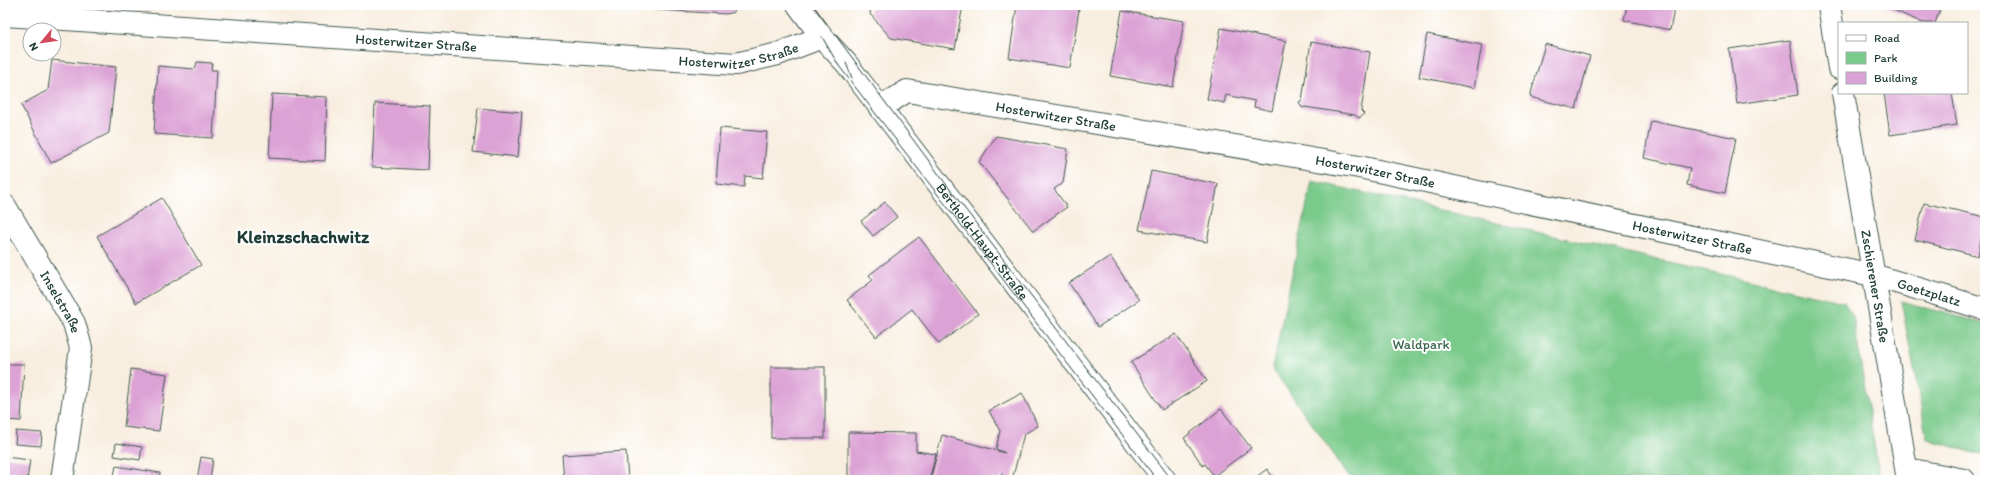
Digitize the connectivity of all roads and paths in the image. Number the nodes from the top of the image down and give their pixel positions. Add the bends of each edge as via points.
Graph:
1 (798, 5) edge
2 (817, 5) edge
3 (1829, 5) edge
4 (5, 15) edge
5 (822, 37) junction
6 (1838, 62) edge
7 (1843, 94) edge
8 (880, 108) junction
9 (5, 206) edge
10 (1873, 275) junction
11 (1985, 309) edge
12 (1908, 475) edge
13 (62, 480) edge
14 (1165, 480) edge
15 (1964, 480) edge

1 - 5 street, Berthold-Haupt-Straße
2 - 5 street
3 - 6 street
4 - 5 street, Hosterwitzer Straße via 736,64 778,54
5 - 8 street, Berthold-Haupt-Straße via 846,63
7 - 10 street, Zschierener Straße
8 - 10 street, Hosterwitzer Straße via 907,90 1359,167
8 - 14 street, Berthold-Haupt-Straße
9 - 13 street, Inselstraße via 74,323 81,348
10 - 11 street, Goetzplatz
10 - 12 street, Zschierener Straße
12 - 15 street

